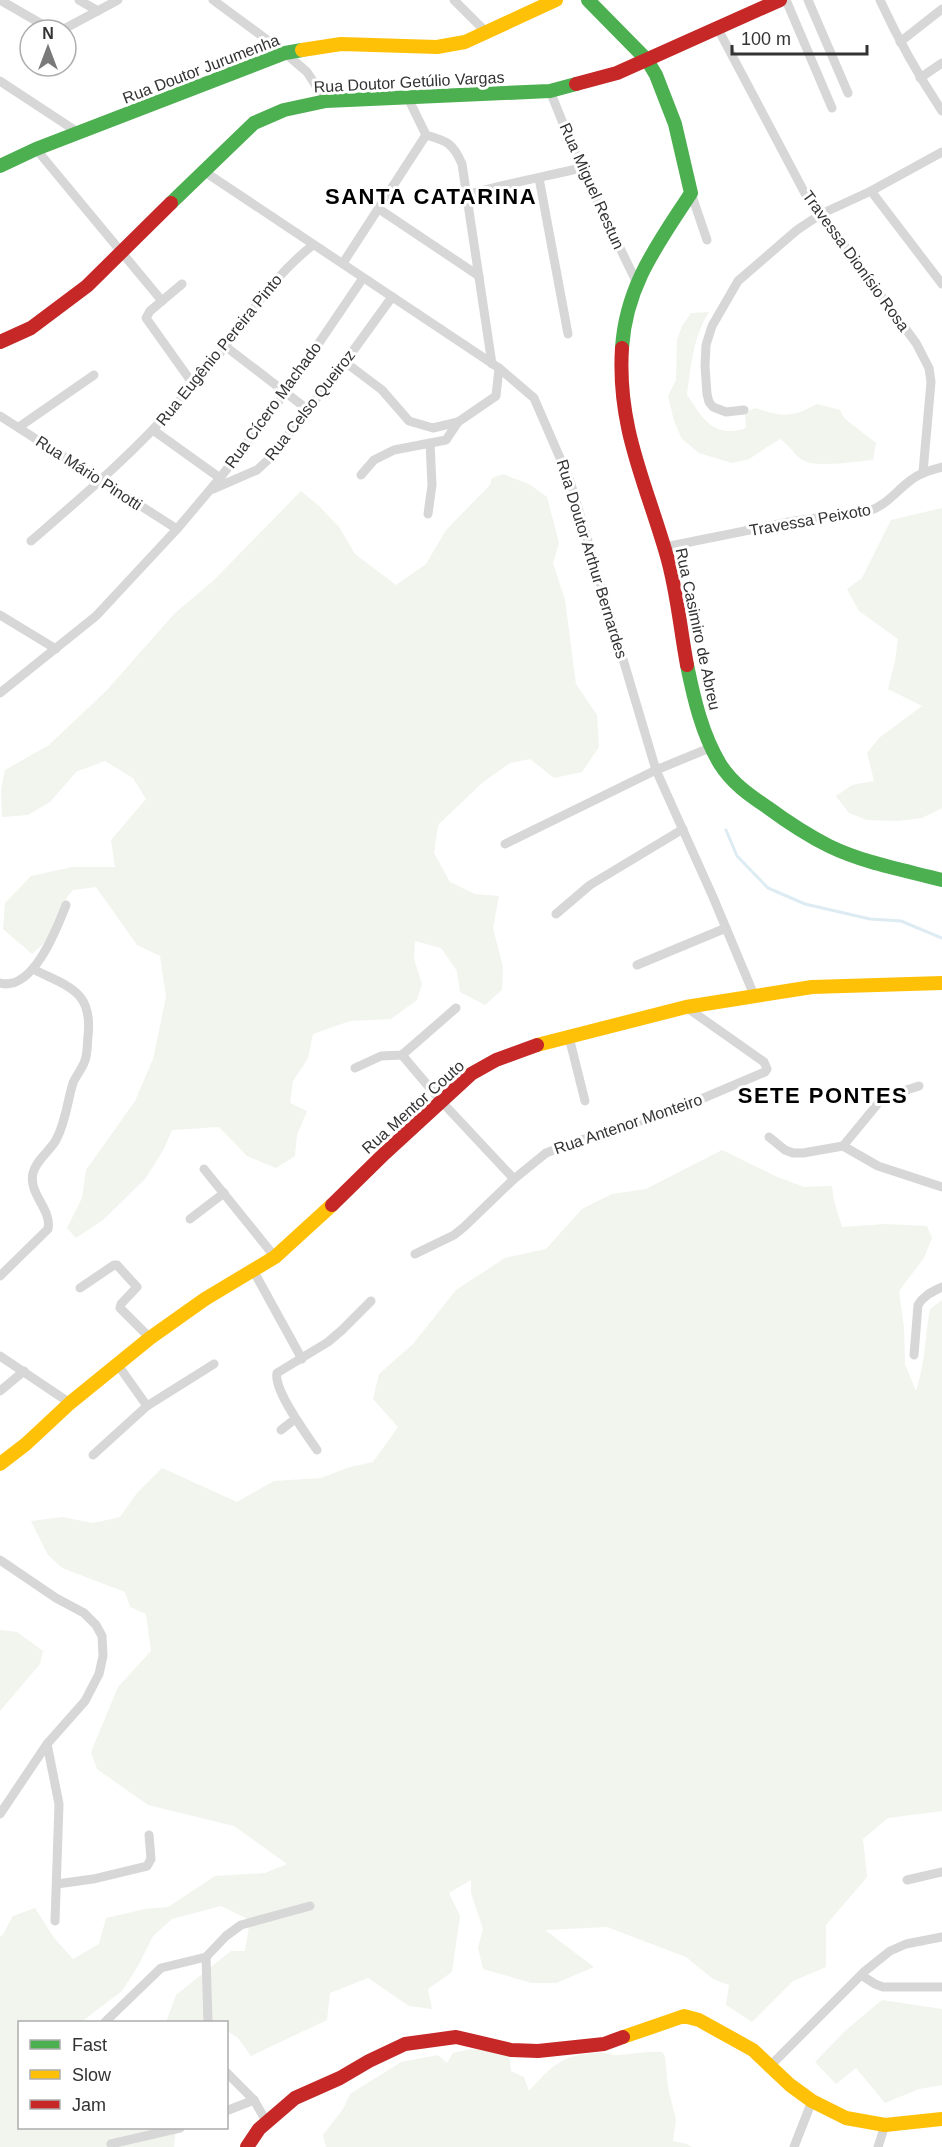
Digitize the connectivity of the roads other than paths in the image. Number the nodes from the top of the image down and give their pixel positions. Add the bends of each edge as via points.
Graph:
1 (0, 0) edge
2 (79, 0) edge
3 (118, 0) edge
4 (213, 0) edge
5 (454, 0) edge
6 (556, 0) edge
7 (588, 0) edge
8 (780, 0) edge
9 (786, 0) edge
10 (808, 0) edge
11 (880, 0) edge
12 (942, 9) edge
13 (98, 11) junction
14 (31, 18) edge
15 (78, 22) edge
16 (718, 29) junction
17 (487, 33) junction
18 (900, 42) junction
19 (285, 53) junction
20 (647, 60) junction
21 (942, 63) edge
22 (920, 78) junction
23 (0, 81) edge
24 (550, 91) junction
25 (848, 93) dead end
26 (408, 98) junction
27 (326, 100) junction
28 (832, 108) dead end
29 (942, 111) edge
30 (79, 133) junction
31 (426, 135) junction
32 (36, 149) junction
33 (942, 152) edge
34 (0, 166) edge
35 (581, 168) junction
36 (202, 170) junction
37 (538, 178) junction
38 (871, 191) junction
39 (691, 193) junction
40 (466, 195) junction
41 (379, 209) junction
42 (821, 214) junction
43 (707, 240) dead end
44 (313, 245) junction
45 (122, 253) junction
46 (343, 262) junction
47 (479, 276) junction
48 (363, 278) junction
49 (636, 280) junction
50 (182, 284) dead end
51 (942, 284) edge
52 (392, 297) junction
53 (162, 301) junction
54 (568, 334) dead end
55 (3, 337) edge
56 (225, 346) junction
57 (345, 362) junction
58 (496, 366) junction
59 (94, 375) dead end
60 (194, 384) junction
61 (285, 393) junction
62 (307, 409) junction
63 (744, 410) dead end
64 (0, 416) edge
65 (458, 422) junction
66 (19, 427) junction
67 (153, 430) junction
68 (430, 442) junction
69 (942, 467) edge
70 (923, 472) junction
71 (361, 475) dead end
72 (220, 478) junction
73 (100, 481) junction
74 (210, 490) junction
75 (428, 514) dead end
76 (177, 529) junction
77 (31, 541) dead end
78 (665, 547) junction
79 (0, 615) edge
80 (56, 649) junction
81 (0, 693) edge
82 (711, 747) junction
83 (656, 770) junction
84 (683, 829) junction
85 (505, 844) dead end
86 (942, 880) edge
87 (66, 905) dead end
88 (555, 914) dead end
89 (726, 928) junction
90 (637, 965) dead end
91 (33, 969) junction
92 (0, 982) edge
93 (942, 983) edge
94 (754, 995) junction
95 (686, 1007) junction
96 (456, 1008) dead end
97 (569, 1037) junction
98 (402, 1055) junction
99 (355, 1068) dead end
100 (919, 1086) dead end
101 (441, 1101) junction
102 (585, 1101) dead end
103 (769, 1137) dead end
104 (843, 1146) junction
105 (204, 1169) dead end
106 (514, 1179) junction
107 (942, 1187) edge
108 (224, 1193) junction
109 (190, 1220) dead end
110 (415, 1254) dead end
111 (275, 1257) junction
112 (253, 1270) junction
113 (0, 1276) edge
114 (942, 1287) edge
115 (80, 1288) dead end
116 (371, 1301) dead end
117 (150, 1338) junction
118 (914, 1355) dead end
119 (0, 1356) edge
120 (302, 1359) junction
121 (214, 1364) dead end
122 (118, 1365) junction
123 (24, 1371) junction
124 (0, 1391) edge
125 (70, 1403) junction
126 (147, 1406) junction
127 (295, 1419) junction
128 (281, 1430) dead end
129 (317, 1450) dead end
130 (93, 1455) dead end
131 (0, 1464) edge
132 (0, 1560) edge
133 (47, 1744) junction
134 (0, 1814) edge
135 (149, 1835) dead end
136 (942, 1872) edge
137 (907, 1880) dead end
138 (57, 1884) junction
139 (310, 1906) dead end
140 (55, 1921) dead end
141 (942, 1937) edge
142 (206, 1957) junction
143 (861, 1975) junction
144 (942, 1987) edge
145 (106, 2021) edge
146 (208, 2021) edge
147 (771, 2065) junction
148 (228, 2074) edge
149 (254, 2100) junction
150 (812, 2101) junction
151 (228, 2110) edge
152 (942, 2119) edge
153 (266, 2121) junction
154 (885, 2125) junction
155 (172, 2129) edge
156 (111, 2144) dead end
157 (247, 2147) edge
158 (794, 2147) edge
159 (878, 2147) edge

1 - 14 street
2 - 13 street
3 - 13 street
4 - 19 street
5 - 17 street
6 - 17 street, Rua Doutor Jurumenha
7 - 20 street
8 - 16 street, Rua Doutor Getúlio Vargas
9 - 28 street
10 - 25 street
11 - 18 street
12 - 18 street
13 - 15 street
16 - 20 street, Rua Doutor Getúlio Vargas
16 - 42 street, Travessa Dionísio Rosa via 809,201
17 - 19 street, Rua Doutor Jurumenha via 437,47 341,44
18 - 22 street
19 - 27 street via 307,72
19 - 30 street, Rua Doutor Jurumenha
20 - 24 street, Rua Doutor Getúlio Vargas via 617,73
20 - 39 street via 675,124
21 - 22 street
22 - 29 street
23 - 30 street
24 - 26 street, Rua Doutor Getúlio Vargas
24 - 35 street, Rua Miguel Restun
26 - 27 street, Rua Doutor Getúlio Vargas
26 - 31 street
27 - 36 street, Rua Doutor Getúlio Vargas via 284,110 254,123
30 - 32 street, Rua Doutor Jurumenha
31 - 40 street via 448,142 456,151
31 - 41 street
32 - 34 street, Rua Doutor Jurumenha
32 - 45 street
33 - 38 street
35 - 37 street
35 - 49 street, Rua Miguel Restun
36 - 44 street, Rua Doutor Arthur Bernardes
36 - 45 street, Rua Doutor Getúlio Vargas
37 - 40 street
37 - 54 street
38 - 42 street
38 - 51 street
39 - 43 street
39 - 49 street, Rua Casimiro de Abreu
40 - 47 street
41 - 46 street
41 - 47 street
42 - 63 street via 738,281 712,326 705,366 709,402 718,410
42 - 70 street, Travessa Dionísio Rosa via 916,343 929,368
44 - 46 street, Rua Doutor Arthur Bernardes
44 - 56 street, Rua Eugênio Pereira Pinto via 269,287
45 - 53 street
45 - 55 street, Rua Doutor Getúlio Vargas via 31,328
46 - 48 street, Rua Doutor Arthur Bernardes
47 - 58 street
48 - 52 street, Rua Doutor Arthur Bernardes
48 - 61 street, Rua Cícero Machado
49 - 78 street, Rua Casimiro de Abreu via 622,352 627,420 633,452
50 - 53 street
52 - 57 street, Rua Celso Queiroz
52 - 58 street, Rua Doutor Arthur Bernardes
53 - 60 street via 147,315 147,321
56 - 60 street, Rua Eugênio Pereira Pinto
56 - 61 street
57 - 62 street, Rua Celso Queiroz
57 - 65 street via 382,390 409,420 433,428
58 - 65 street via 496,396
58 - 83 street, Rua Doutor Arthur Bernardes via 534,398 570,481
59 - 66 street
60 - 67 street, Rua Eugênio Pereira Pinto
61 - 62 street
61 - 72 street, Rua Cícero Machado
62 - 74 street, Rua Celso Queiroz via 257,470
64 - 66 street, Rua Mário Pinotti
65 - 68 street via 446,440
66 - 73 street, Rua Mário Pinotti
67 - 72 street
67 - 73 street, Rua Eugênio Pereira Pinto
68 - 71 street via 394,450 374,460
68 - 75 street via 432,485
69 - 70 street, Travessa Peixoto
70 - 78 street, Travessa Peixoto via 869,511 794,521
72 - 74 street, Rua Cícero Machado
73 - 76 street, Rua Mário Pinotti
73 - 77 street, Rua Eugênio Pereira Pinto
74 - 76 street, Rua Cícero Machado
76 - 80 street via 96,616
78 - 82 street, Rua Casimiro de Abreu via 696,707
79 - 80 street
80 - 81 street
82 - 83 street
82 - 86 street, Rua Casimiro de Abreu via 738,786 787,823 830,846
83 - 84 street, Rua Doutor Arthur Bernardes
83 - 85 street
84 - 88 street via 590,885
84 - 89 street, Rua Doutor Arthur Bernardes
87 - 91 street
89 - 90 street
89 - 94 street, Rua Doutor Arthur Bernardes
91 - 92 street via 14,981
91 - 113 street via 81,997 89,1028 85,1061 76,1077 62,1128 33,1173 34,1189 48,1219 48,1229
93 - 94 street, Rua Mentor Couto via 812,987
94 - 95 street, Rua Mentor Couto
95 - 97 street, Rua Mentor Couto
95 - 106 street, Rua Antenor Monteiro via 764,1062 765,1072 680,1108 546,1153
96 - 98 street
97 - 101 street, Rua Mentor Couto via 496,1060 471,1074
97 - 102 street
98 - 99 street via 381,1056
98 - 101 street
100 - 104 street via 880,1101
101 - 106 street
101 - 111 street, Rua Mentor Couto
103 - 104 street via 793,1153
104 - 107 street via 878,1166
105 - 108 street
106 - 110 street, Rua Antenor Monteiro via 454,1235
108 - 109 street
108 - 111 street
111 - 112 street, Rua Mentor Couto
112 - 117 street, Rua Mentor Couto
112 - 120 street
114 - 118 street via 922,1298 918,1305
115 - 117 street via 117,1265 137,1287 120,1308
116 - 120 street via 342,1330
117 - 122 street, Rua Mentor Couto
119 - 123 street
120 - 127 street via 276,1377
121 - 126 street
122 - 125 street, Rua Mentor Couto
122 - 126 street
123 - 124 street
123 - 125 street
125 - 131 street, Rua Mentor Couto
126 - 130 street
127 - 128 street
127 - 129 street
132 - 133 street via 84,1613 102,1636 99,1674 85,1701
133 - 134 street
133 - 138 street via 59,1804
135 - 138 street via 151,1859 147,1866
136 - 137 street
138 - 140 street
139 - 142 street via 241,1925
141 - 143 street via 890,1951
142 - 145 street via 161,1968
142 - 146 street
143 - 144 street via 883,1987
143 - 147 street
147 - 150 street
147 - 153 street via 723,2032 684,2016 604,2044 538,2051 511,2050 456,2037 438,2038 405,2044 369,2061 295,2098
148 - 149 street
149 - 151 street
149 - 153 street
150 - 154 street via 846,2118
150 - 158 street
152 - 154 street
153 - 157 street
154 - 159 street
155 - 156 street

